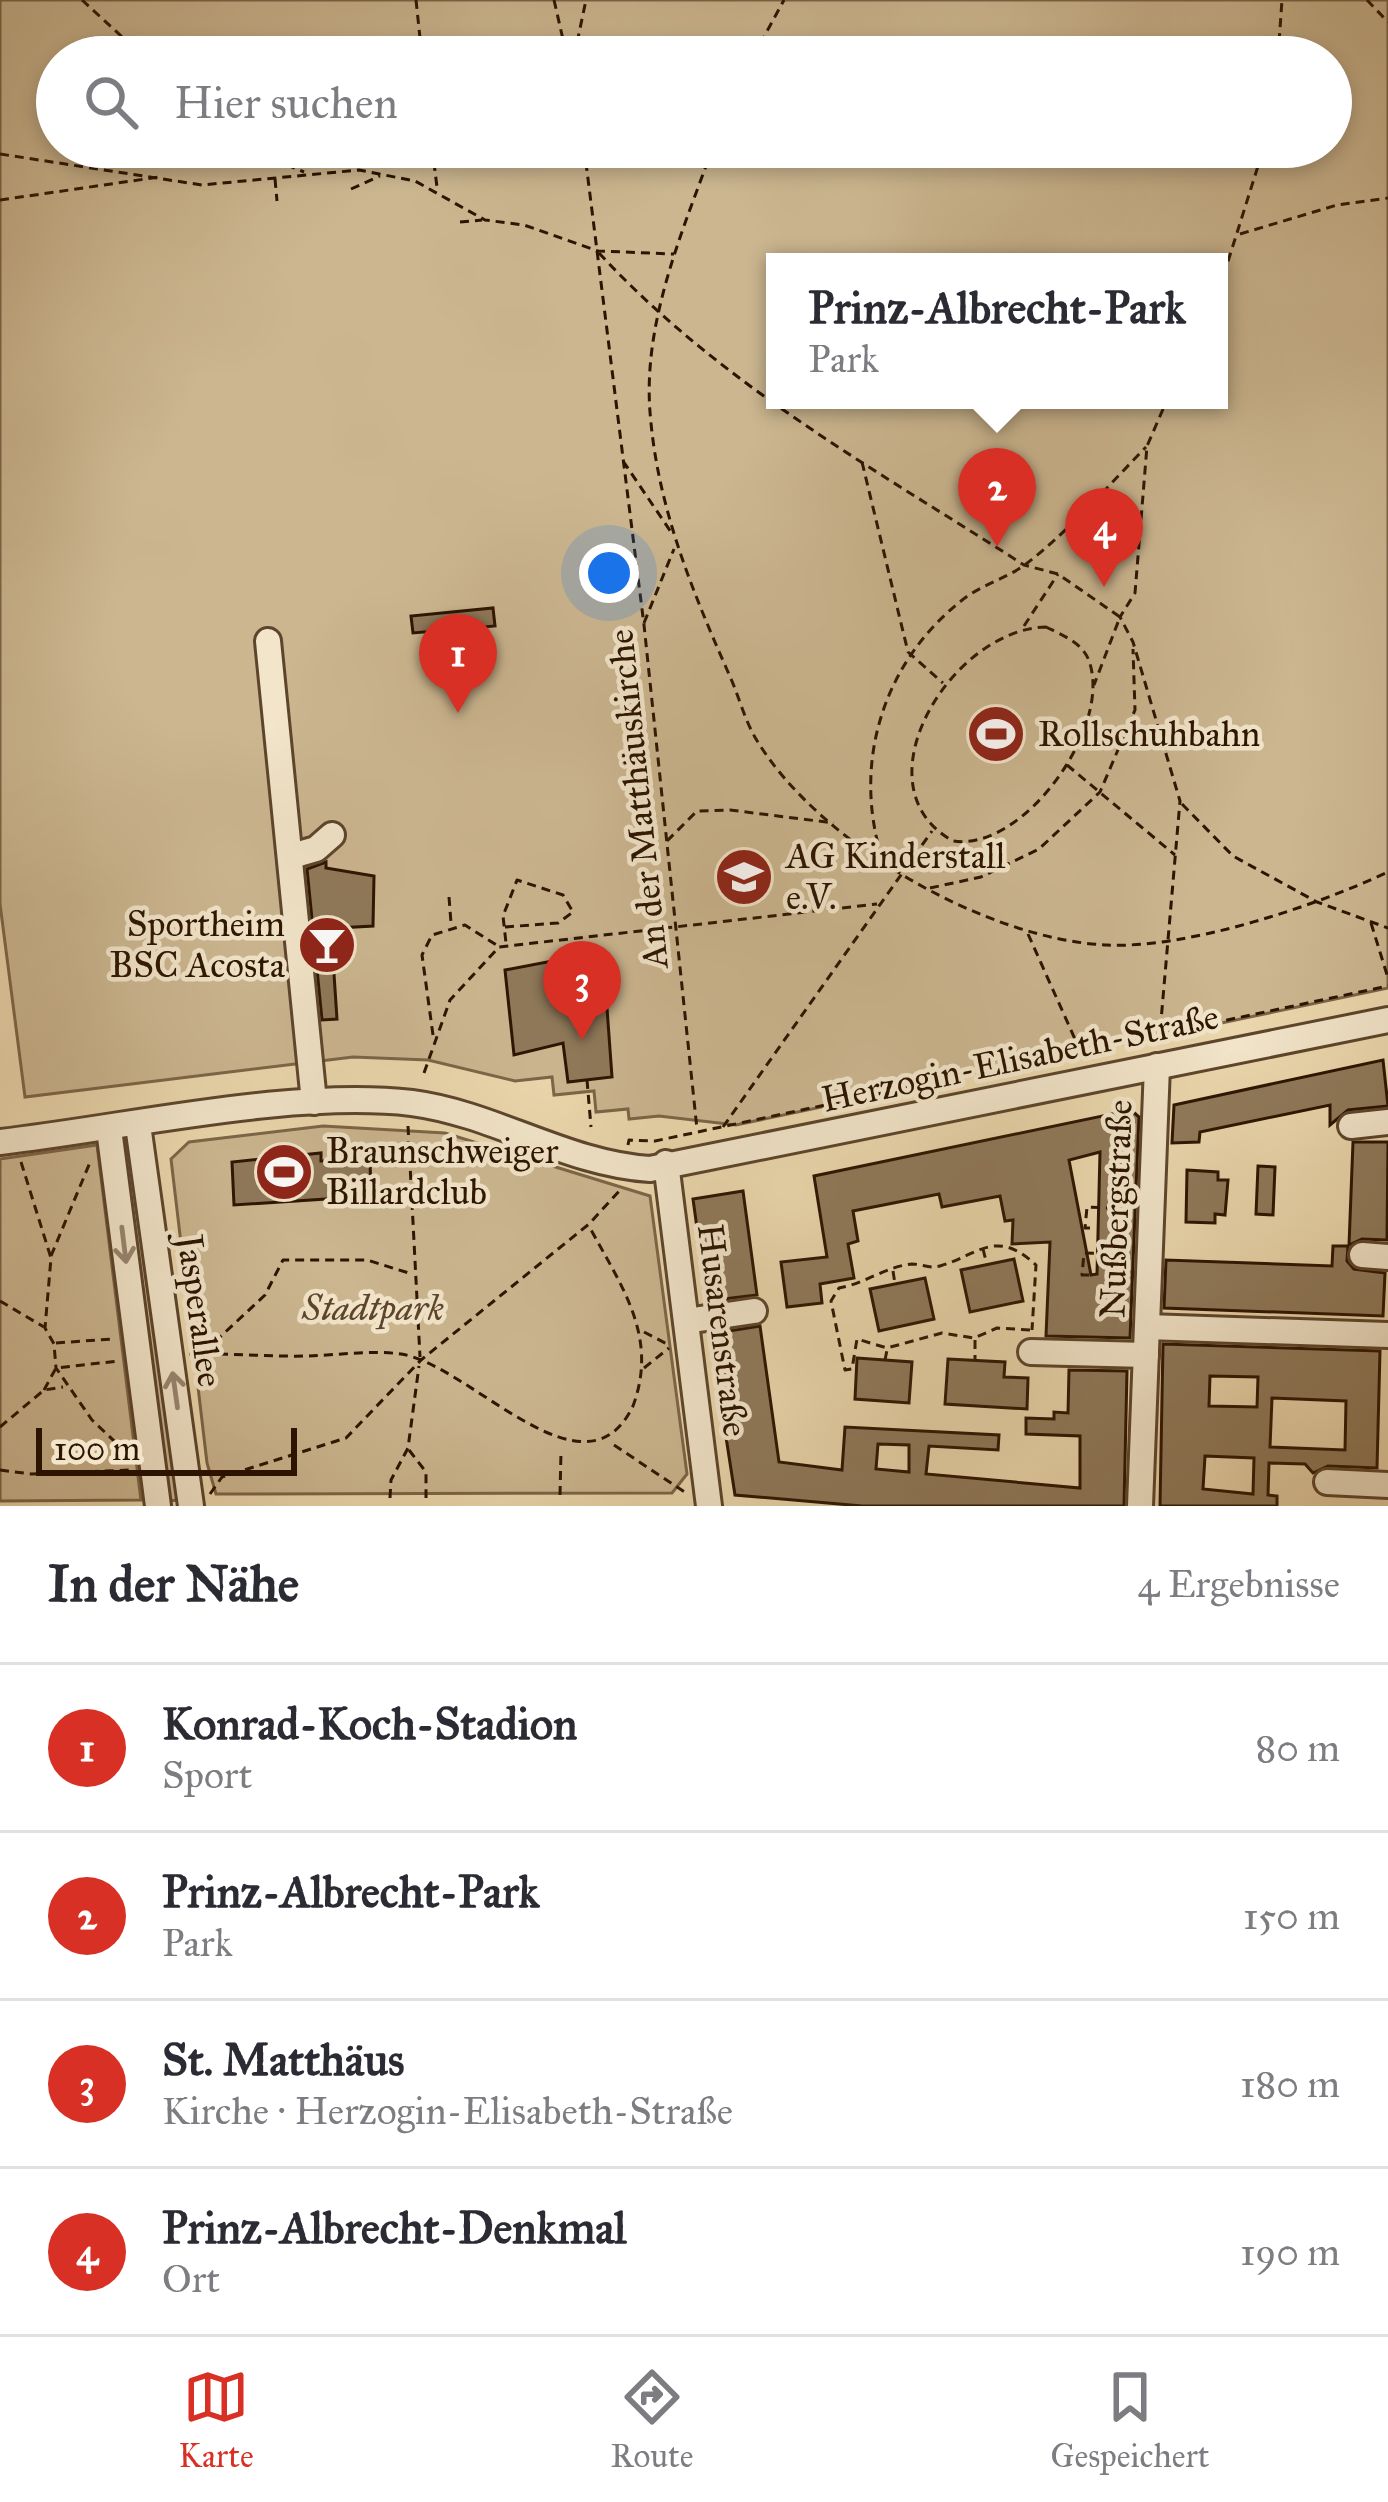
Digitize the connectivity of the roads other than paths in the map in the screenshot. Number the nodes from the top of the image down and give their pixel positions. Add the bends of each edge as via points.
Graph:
1 (268, 641) dead end
2 (332, 835) dead end
3 (292, 856) junction
4 (1388, 1019) edge
5 (1157, 1066) junction
6 (314, 1102) junction
7 (1388, 1122) edge
8 (138, 1125) junction
9 (1351, 1126) dead end
10 (109, 1130) junction
11 (0, 1142) edge
12 (666, 1163) junction
13 (754, 1311) dead end
14 (686, 1321) junction
15 (1147, 1328) junction
16 (1388, 1335) edge
17 (1031, 1352) dead end
18 (1146, 1355) junction
19 (1388, 1485) edge
20 (1388, 1497) edge
21 (698, 1500) edge
22 (200, 1501) edge
23 (158, 1506) edge
24 (1140, 1506) edge

1 - 3 street
2 - 3 street
3 - 6 street
4 - 5 street, Herzogin-Elisabeth-Straße
5 - 12 street, Herzogin-Elisabeth-Straße
5 - 15 street, Nußbergstraße
6 - 8 street, Herzogin-Elisabeth-Straße
6 - 12 street, Herzogin-Elisabeth-Straße via 408,1103
7 - 9 street
8 - 10 street, Herzogin-Elisabeth-Straße
22 -> 8 street, Jasperallee
10 - 11 street, Herzogin-Elisabeth-Straße
10 -> 23 street, Jasperallee
12 - 14 street, Husarenstraße
13 - 14 street
14 - 21 street, Husarenstraße
15 - 16 street
15 - 18 street, Nußbergstraße
17 - 18 street, Nußbergstraße
18 - 24 street, Nußbergstraße
19 - 20 street via 1333,1488

